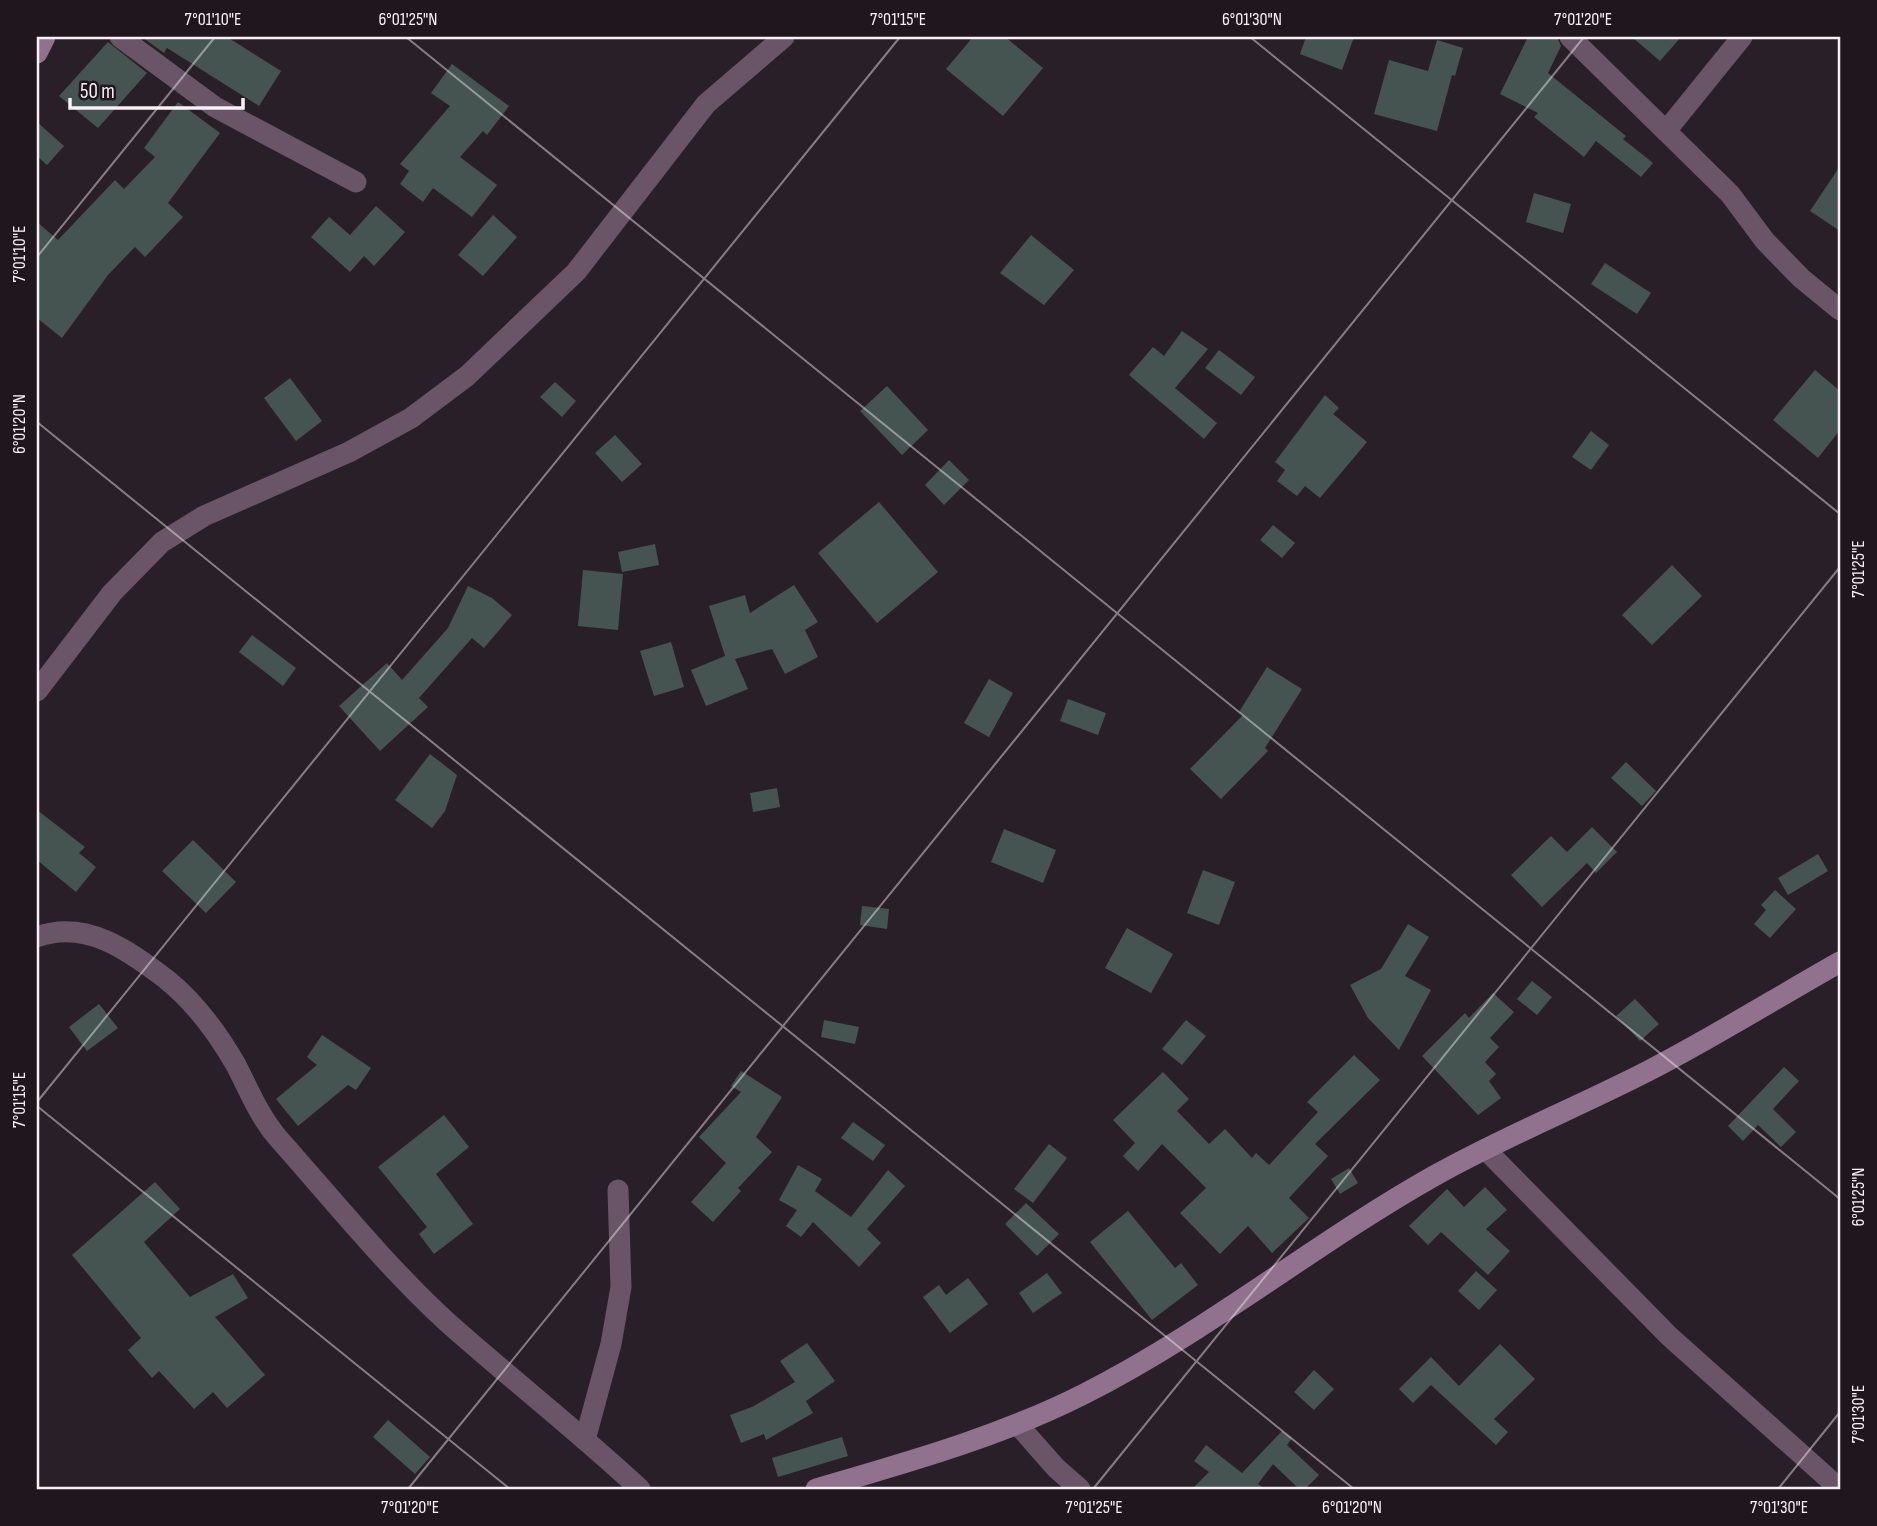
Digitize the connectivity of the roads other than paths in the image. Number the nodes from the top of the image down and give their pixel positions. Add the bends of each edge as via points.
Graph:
1 (45, 37) edge
2 (120, 37) edge
3 (784, 37) edge
4 (1570, 37) edge
5 (1742, 37) edge
6 (37, 53) edge
7 (1667, 131) junction
8 (356, 182) dead end
9 (1840, 310) edge
10 (37, 691) edge
11 (37, 937) edge
12 (1840, 962) edge
13 (1487, 1151) junction
14 (618, 1190) dead end
15 (1018, 1425) junction
16 (585, 1440) junction
17 (640, 1489) edge
18 (816, 1489) edge
19 (1080, 1489) edge
20 (1840, 1489) edge

1 - 6 main road
2 - 8 street via 215,107
3 - 10 street via 706,104 576,272 467,376 411,418 349,452 204,516 162,542 112,593
4 - 7 street
5 - 7 street
7 - 9 street via 1730,194 1765,241
11 - 16 street via 56,930 92,935 122,950 191,1001 207,1018 275,1135 402,1277 446,1321
12 - 13 main road via 1650,1070
13 - 15 main road via 1436,1175 1349,1228 1213,1319 1087,1392
13 - 20 street via 1669,1336
14 - 16 street via 621,1287
15 - 18 main road
15 - 19 street
16 - 17 street

